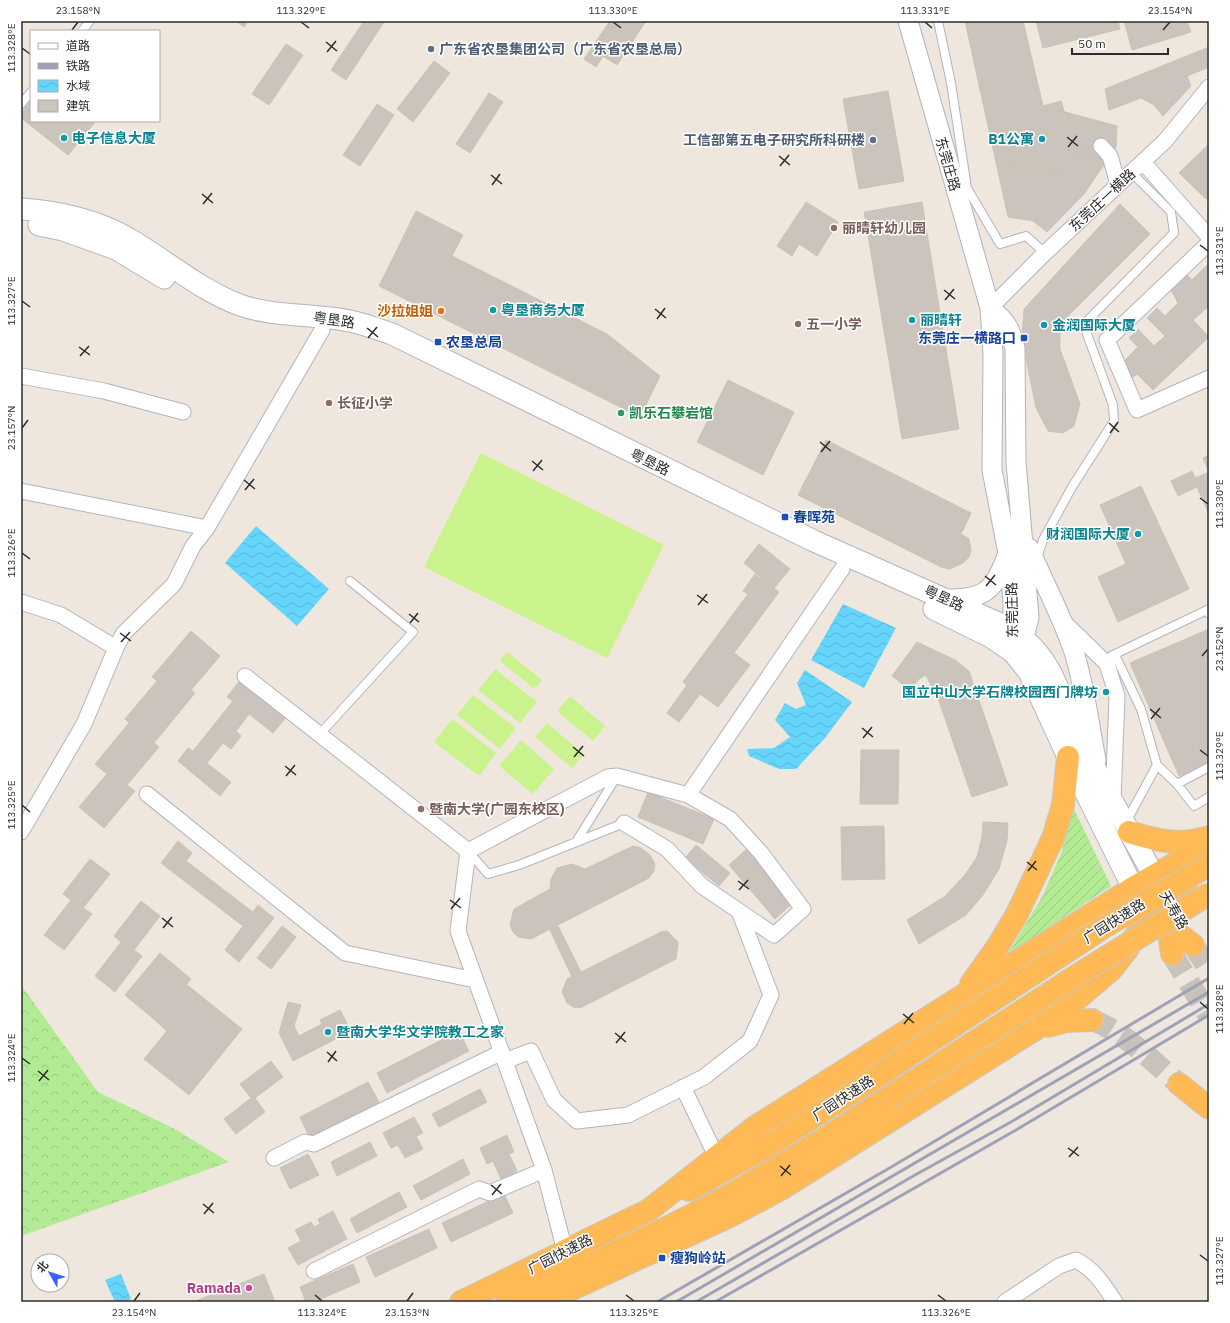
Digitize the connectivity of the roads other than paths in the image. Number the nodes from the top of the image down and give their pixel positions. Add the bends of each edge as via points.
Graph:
1 (90, 21) edge
2 (908, 21) edge
3 (938, 21) edge
4 (83, 30) edge
5 (1209, 87) edge
6 (30, 93) edge
7 (21, 104) edge
8 (1101, 146) dead end
9 (1143, 162) junction
10 (1131, 172) junction
11 (1118, 184) junction
12 (21, 209) edge
13 (21, 223) edge
14 (1209, 237) edge
15 (1209, 243) edge
16 (1045, 253) junction
17 (990, 308) junction
18 (322, 330) junction
19 (21, 376) edge
20 (1209, 378) edge
21 (183, 412) dead end
22 (21, 491) edge
23 (207, 528) junction
24 (1023, 534) junction
25 (1009, 552) junction
26 (1035, 563) junction
27 (842, 569) junction
28 (350, 581) dead end
29 (946, 599) junction
30 (21, 602) edge
31 (1209, 614) edge
32 (1062, 620) junction
33 (1016, 640) junction
34 (116, 648) junction
35 (1109, 657) junction
36 (245, 676) dead end
37 (319, 735) junction
38 (1068, 757) junction
39 (1157, 765) junction
40 (1209, 767) edge
41 (618, 776) junction
42 (1099, 777) junction
43 (1177, 784) junction
44 (148, 794) dead end
45 (688, 795) junction
46 (1209, 797) edge
47 (1113, 801) junction
48 (624, 823) joint
49 (1127, 828) junction
50 (21, 832) edge
51 (1209, 837) edge
52 (576, 842) junction
53 (1209, 844) edge
54 (468, 851) junction
55 (1209, 854) edge
56 (1209, 865) edge
57 (1154, 876) junction
58 (1133, 888) junction
59 (1209, 894) edge
60 (739, 911) junction
61 (1149, 915) junction
62 (1170, 916) junction
63 (1080, 921) junction
64 (1193, 945) tunnel mouth
65 (1003, 970) junction
66 (475, 980) junction
67 (962, 995) junction
68 (1092, 1020) tunnel mouth
69 (1034, 1031) junction
70 (504, 1057) junction
71 (1179, 1084) tunnel mouth
72 (683, 1087) junction
73 (1209, 1108) edge
74 (716, 1156) junction
75 (274, 1158) dead end
76 (544, 1170) junction
77 (649, 1210) junction
78 (565, 1251) junction
79 (599, 1259) junction
80 (314, 1271) dead end
81 (460, 1302) edge
82 (507, 1302) edge
83 (522, 1302) edge
84 (544, 1302) edge
85 (1005, 1302) edge
86 (1114, 1302) edge

1 - 4 lane
2 - 17 street, 东莞庄路
3 - 16 lane via 951,83 967,188 1000,244 1026,236
5 - 9 street, 东莞庄一横路 via 1165,141
6 - 7 lane
8 - 11 street via 1110,156
9 - 10 street, 东莞庄一横路
9 - 14 street
10 - 11 street, 东莞庄一横路
10 - 26 lane via 1170,212 1174,232 1087,321 1087,334 1113,405 1114,421 1072,487 1043,540
11 - 16 street, 东莞庄一横路
12 - 29 main road, 粤垦路 via 72,217 104,226 130,239 213,293 242,305 270,312 354,322 392,334 814,541
13 - 18 main road, 粤垦路 via 63,230 116,248 208,305 234,316 262,324
15 - 20 street via 1107,340 1138,410
16 - 17 street, 东莞庄一横路
17 - 24 street, 东莞庄路 via 1005,320 1015,348 1016,462
17 - 25 street, 东莞庄路 via 993,354 992,470
18 - 23 street
18 - 27 main road, 粤垦路 via 362,337 393,348
19 - 21 street via 104,391
22 - 23 street
23 - 34 street via 193,546 174,584 123,634
24 - 26 street
24 - 33 street, 东莞庄路 via 1029,617
25 - 29 street via 999,578 986,592 974,597
25 - 33 street, 东莞庄路
26 - 32 street
27 - 33 main road, 粤垦路 via 992,637
27 - 45 street
28 - 37 lane via 413,632
29 - 33 main road, 粤垦路
30 - 34 street via 61,615
31 - 35 lane via 1207,610
32 - 35 street
32 - 42 street via 1083,688
33 - 38 main road, 粤垦路
33 - 42 main road, 粤垦路 via 1040,655 1050,671
34 - 50 street via 84,724
35 - 39 lane via 1141,709
35 - 47 street via 1107,664 1117,696
36 - 37 street
37 - 54 street
38 - 58 main road, 粤垦路
38 - 67 highway via 1063,805 1053,838 1017,914 996,950
39 - 43 lane
39 - 49 lane
40 - 43 lane
41 - 45 street
41 - 52 lane
41 - 54 street via 608,777
42 - 47 main road, 粤垦路
43 - 46 lane via 1194,806
44 - 66 street via 345,953
45 - 60 street via 730,819 761,853 804,909 774,935
47 - 49 main road, 粤垦路
48 - 52 lane
48 - 60 street via 668,849 702,886
49 - 51 highway via 1156,840 1181,843
49 - 57 main road, 粤垦路
52 - 54 lane via 519,865 488,874
53 - 57 highway
54 - 66 street via 458,931
55 - 62 highway via 1184,884
56 - 77 highway, 广园快速路, bridge via 1097,932 766,1147
57 - 58 highway
57 - 61 highway via 1153,902
57 - 62 highway, 天寿路
58 - 61 highway, 天寿路
58 - 63 highway
59 - 79 highway, 广园快速路, bridge via 1079,974 794,1158 726,1197
60 - 72 street via 771,995 750,1041 704,1077
61 - 62 highway
61 - 62 highway, 天寿路 via 1172,954
61 - 63 highway via 1116,914
61 - 69 highway via 1111,970 1058,1015
62 - 64 highway
63 - 65 highway
65 - 67 highway
65 - 69 highway via 1021,974 1031,980 1040,993 1042,1006
66 - 70 street
67 - 74 highway via 754,1127
68 - 69 highway via 1067,1021
69 - 84 highway via 781,1189 732,1215
70 - 72 street via 531,1051 554,1100 577,1121 628,1115
70 - 75 street via 314,1144 305,1142
70 - 76 street
71 - 73 highway
72 - 74 street
74 - 77 highway
76 - 78 street
76 - 80 street via 490,1193 479,1189
77 - 78 highway, 广园快速路
78 - 81 highway, 广园快速路
79 - 82 highway, 广园快速路
79 - 83 highway
85 - 86 street via 1059,1266 1076,1260 1086,1265 1099,1278

